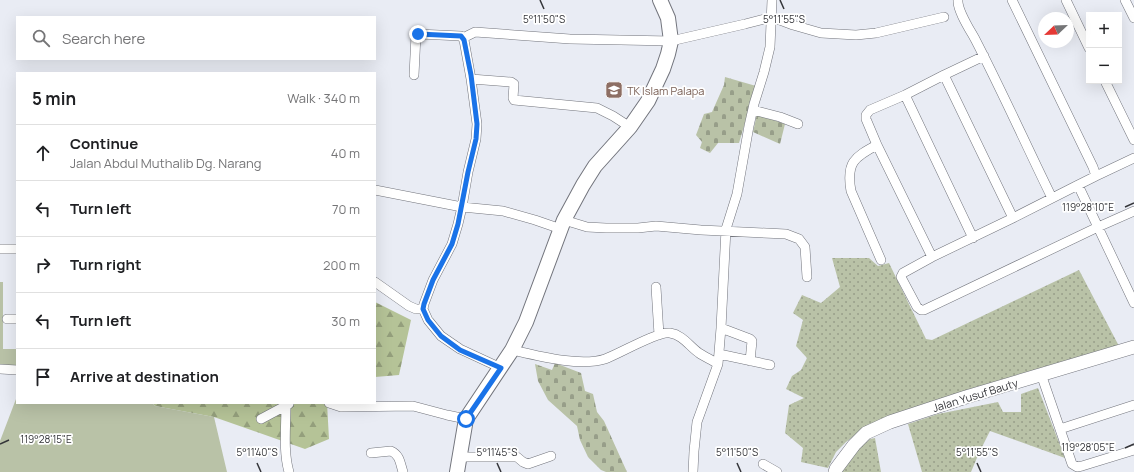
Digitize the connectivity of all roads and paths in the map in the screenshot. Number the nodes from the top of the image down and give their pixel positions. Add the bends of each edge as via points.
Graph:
1 (660, 0) edge
2 (772, 0) edge
3 (958, 0) edge
4 (1012, 0) edge
5 (1066, 0) edge
6 (1125, 0) edge
7 (772, 17) junction
8 (944, 17) dead end
9 (1134, 18) edge
10 (463, 38) junction
11 (670, 41) junction
12 (1086, 42) edge
13 (984, 56) junction
14 (414, 75) dead end
15 (944, 75) junction
16 (471, 79) junction
17 (1106, 84) edge
18 (905, 95) junction
19 (753, 110) junction
20 (798, 124) dead end
21 (630, 127) junction
22 (1134, 140) edge
23 (877, 145) junction
24 (1134, 158) edge
25 (1096, 176) junction
26 (1078, 185) junction
27 (376, 190) edge
28 (1052, 198) junction
29 (462, 207) junction
30 (1134, 211) edge
31 (1013, 218) junction
32 (562, 225) junction
33 (1098, 227) junction
34 (725, 232) junction
35 (973, 238) junction
36 (0, 249) edge
37 (16, 249) edge
38 (932, 257) junction
39 (881, 260) dead end
40 (807, 277) dead end
41 (376, 283) edge
42 (656, 287) dead end
43 (1134, 303) edge
44 (423, 309) junction
45 (16, 318) edge
46 (7, 319) dead end
47 (721, 328) junction
48 (660, 335) junction
49 (1134, 348) edge
50 (512, 350) junction
51 (718, 359) junction
52 (750, 361) junction
53 (770, 365) dead end
54 (501, 368) junction
55 (0, 369) edge
56 (16, 370) edge
57 (1041, 374) junction
58 (289, 404) edge
59 (332, 404) edge
60 (1134, 405) edge
61 (261, 419) dead end
62 (466, 419) junction
63 (1060, 428) junction
64 (1134, 450) edge
65 (371, 453) dead end
66 (551, 456) dead end
67 (460, 457) junction
68 (763, 464) dead end
69 (289, 472) edge
70 (403, 472) edge
71 (457, 472) edge
72 (692, 472) edge
73 (777, 472) edge
74 (835, 472) edge

1 - 11 main road via 668,18
2 - 7 street
3 - 13 street via 961,13
4 - 25 street
5 - 12 street
6 - 9 street
7 - 8 street via 821,33 856,35 876,34
7 - 11 street
7 - 19 street via 770,47
10 - 11 street via 476,32 570,39
10 - 14 street via 418,34
10 - 16 street
11 - 21 main road via 668,54 648,101
13 - 15 street
13 - 28 street
15 - 18 street
15 - 31 street
16 - 21 street via 511,82 514,84 514,100 597,108
16 - 29 street via 477,124 476,139
17 - 22 street
18 - 23 street via 870,110 866,115
18 - 35 street
19 - 20 street
19 - 34 street via 737,194
21 - 32 main road via 595,166
23 - 38 street
23 - 39 street via 854,160 850,171 850,183
24 - 25 street
25 - 26 street
26 - 28 street
26 - 33 street
27 - 29 street
28 - 31 street
29 - 32 street via 503,211
29 - 44 street via 452,244 433,280
30 - 33 street
31 - 35 street
32 - 34 street via 630,228 656,226
32 - 50 main road via 526,322
33 - 38 street via 921,310 901,277 907,270
33 - 43 street
34 - 40 street via 786,234 799,238 805,246
34 - 47 street
35 - 38 street
36 - 37 street
41 - 44 street via 410,306
42 - 48 street
44 - 54 street via 441,336 460,350
45 - 46 street
47 - 51 street
47 - 52 street via 750,339
48 - 50 street via 605,359 588,362 542,357
48 - 51 street via 668,332 679,335 700,354
49 - 57 street, Jalan Yusuf Bauty
50 - 54 main road
51 - 52 street
51 - 72 street via 697,422
52 - 53 street
54 - 62 main road
55 - 56 street
57 - 63 street
57 - 74 street, Jalan Yusuf Bauty via 890,422 866,433
58 - 61 street
58 - 69 street via 286,464
59 - 62 street via 341,407 413,406
60 - 63 street
62 - 67 main road
63 - 64 street via 1072,464 1077,467
65 - 70 street via 391,450 398,456
66 - 67 street via 528,464 517,457
67 - 71 main road
68 - 73 street

